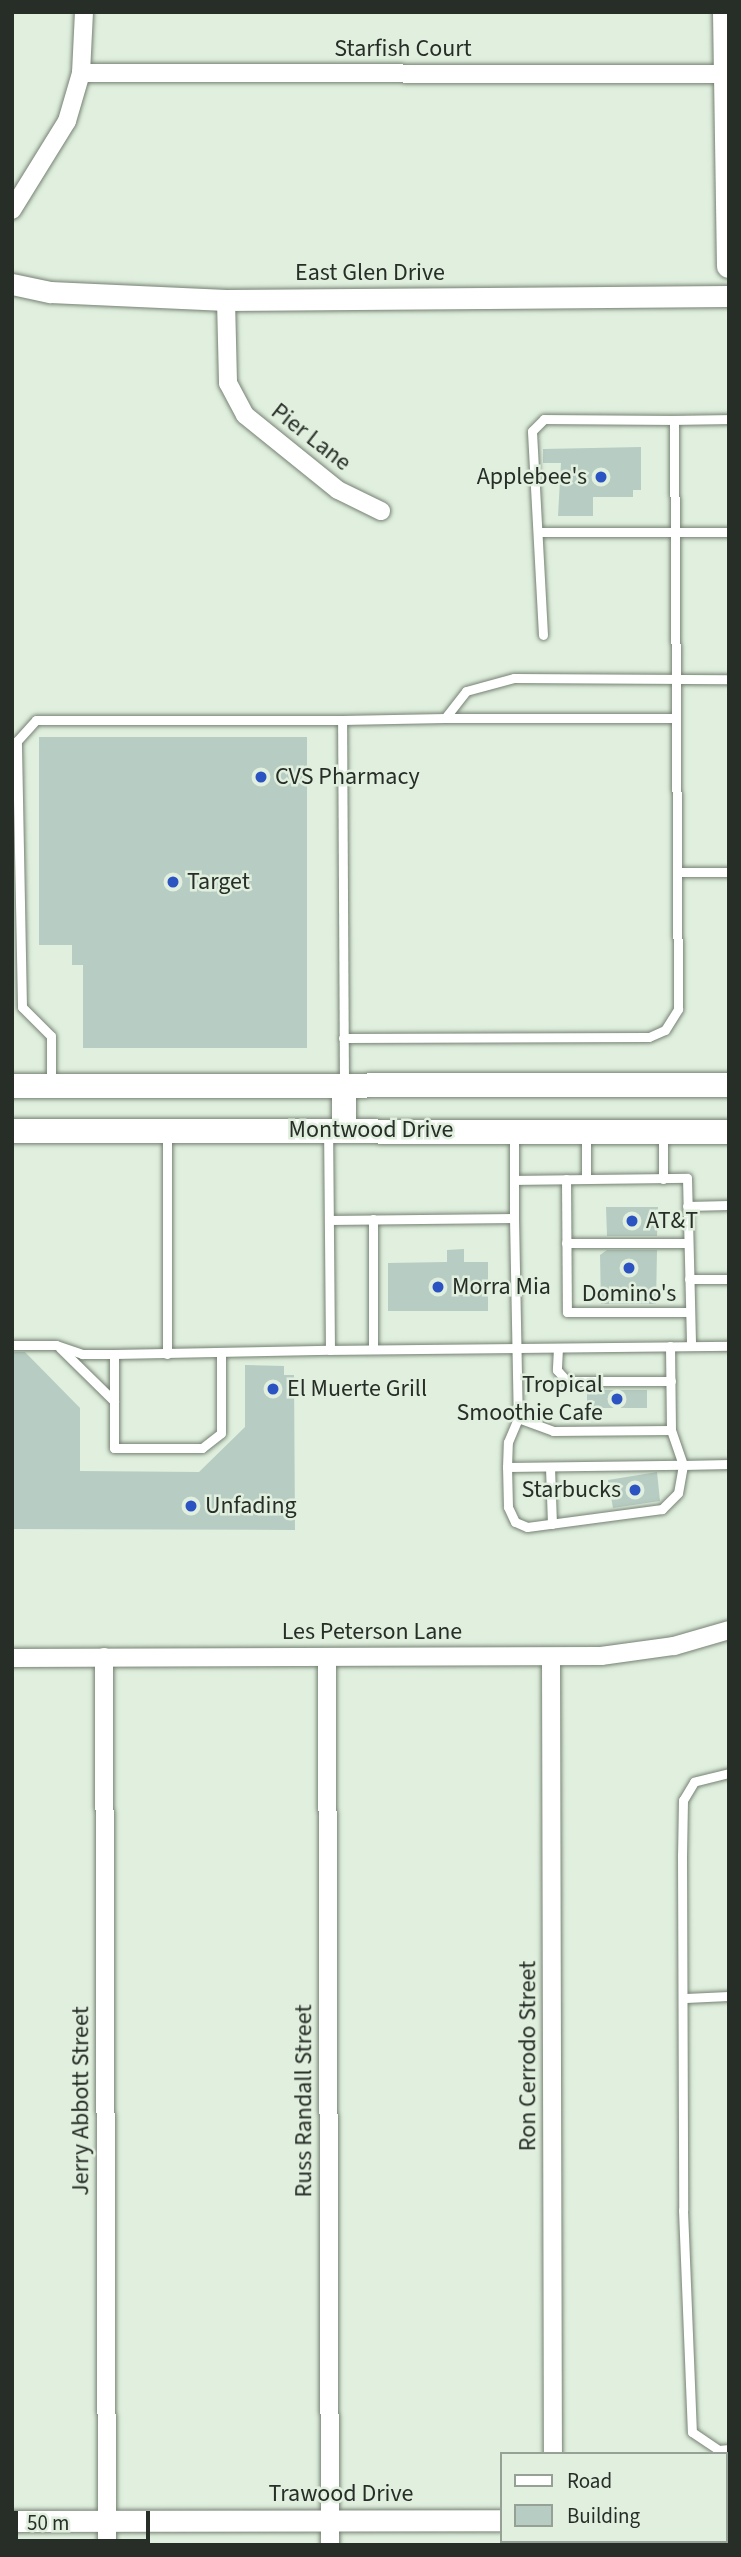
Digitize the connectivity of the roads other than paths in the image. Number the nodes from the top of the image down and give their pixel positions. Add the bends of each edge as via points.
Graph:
1 (84, 12) edge
2 (725, 12) edge
3 (81, 73) junction
4 (726, 74) junction
5 (12, 210) edge
6 (729, 266) edge
7 (12, 284) edge
8 (729, 296) edge
9 (226, 300) junction
10 (729, 419) edge
11 (674, 420) junction
12 (381, 511) dead end
13 (675, 531) junction
14 (541, 532) junction
15 (729, 532) edge
16 (543, 635) dead end
17 (676, 679) junction
18 (729, 679) edge
19 (445, 718) junction
20 (677, 718) junction
21 (342, 720) junction
22 (677, 872) junction
23 (729, 872) edge
24 (344, 1038) junction
25 (729, 1085) edge
26 (12, 1086) edge
27 (51, 1086) junction
28 (344, 1087) junction
29 (12, 1130) edge
30 (167, 1130) junction
31 (336, 1130) junction
32 (514, 1131) junction
33 (586, 1131) junction
34 (663, 1131) junction
35 (729, 1132) edge
36 (566, 1179) junction
37 (586, 1179) junction
38 (663, 1179) junction
39 (514, 1180) junction
40 (729, 1205) edge
41 (687, 1206) junction
42 (514, 1218) junction
43 (373, 1219) junction
44 (329, 1220) junction
45 (566, 1244) junction
46 (688, 1244) junction
47 (689, 1279) junction
48 (729, 1279) edge
49 (690, 1312) junction
50 (12, 1345) edge
51 (56, 1345) junction
52 (670, 1346) junction
53 (691, 1346) junction
54 (729, 1346) edge
55 (514, 1348) junction
56 (558, 1348) junction
57 (373, 1349) junction
58 (330, 1350) junction
59 (221, 1353) junction
60 (114, 1354) junction
61 (167, 1354) junction
62 (671, 1381) junction
63 (114, 1401) junction
64 (518, 1418) junction
65 (671, 1430) junction
66 (729, 1464) edge
67 (683, 1465) junction
68 (508, 1467) junction
69 (550, 1467) junction
70 (552, 1524) junction
71 (729, 1630) edge
72 (104, 1657) junction
73 (551, 1657) junction
74 (12, 1658) edge
75 (327, 1658) junction
76 (729, 1773) edge
77 (729, 1996) edge
78 (685, 1998) junction
79 (729, 2449) edge
80 (554, 2452) edge
81 (107, 2520) junction
82 (330, 2520) junction
83 (500, 2520) edge
84 (12, 2521) edge
85 (107, 2545) edge
86 (330, 2545) edge

1 - 3 street
2 - 4 main road
3 - 4 street, Starfish Court
3 - 5 street via 52,152
4 - 6 main road
7 - 9 street, East Glen Drive via 102,296
8 - 9 street, East Glen Drive
9 - 12 street, Pier Lane via 228,383 246,415 338,490
10 - 11 lane
11 - 13 lane
11 - 14 lane via 544,419 532,431
13 - 14 lane
13 - 15 lane
13 - 17 lane
14 - 16 lane
17 - 18 lane
17 - 19 lane via 514,678 466,691
17 - 20 lane
19 - 20 lane
19 - 21 lane
20 - 22 lane
21 - 24 lane
21 - 27 lane via 36,720 17,741 22,1007 51,1036
22 - 23 lane
22 - 24 lane via 678,1009 665,1030 649,1037
24 - 28 lane
25 - 28 main road, Montwood Drive
26 - 27 main road, Montwood Drive
27 - 28 main road, Montwood Drive
28 - 31 main road
29 - 30 main road, Montwood Drive
30 - 31 main road, Montwood Drive
30 - 61 lane
31 - 32 main road, Montwood Drive
31 - 44 lane
32 - 33 main road, Montwood Drive
32 - 39 lane
33 - 34 main road, Montwood Drive
33 - 37 lane
34 - 35 main road, Montwood Drive
34 - 38 lane
36 - 37 lane
36 - 39 lane
36 - 45 lane
37 - 38 lane
38 - 41 lane via 687,1178
39 - 42 lane
40 - 41 lane
41 - 46 lane
42 - 43 lane
42 - 55 lane
43 - 44 lane
43 - 57 lane
44 - 58 lane
45 - 46 lane
45 - 49 lane via 567,1312
46 - 47 lane
47 - 48 lane
47 - 49 lane
49 - 53 lane
50 - 51 lane
51 - 60 lane via 82,1354
51 - 63 lane
52 - 53 lane
52 - 56 lane
52 - 62 lane
53 - 54 lane
55 - 56 lane
55 - 57 lane
55 - 64 lane
56 - 62 lane via 557,1370 567,1381
57 - 58 lane
58 - 59 lane
59 - 61 lane
59 - 63 lane via 221,1433 202,1448 114,1448
60 - 61 lane
60 - 63 lane
62 - 65 lane
64 - 65 lane via 553,1430
64 - 68 lane via 508,1442
65 - 67 lane
66 - 67 lane
67 - 69 lane
67 - 70 lane via 678,1493 662,1509
68 - 69 lane
68 - 70 lane via 508,1507 515,1522
69 - 70 lane
71 - 73 street, Les Peterson Lane via 635,1653
72 - 74 street, Les Peterson Lane
72 - 75 street, Les Peterson Lane
72 - 81 street, Jerry Abbott Street
73 - 75 street, Les Peterson Lane
73 - 80 street, Ron Cerrodo Street
75 - 82 street, Russ Randall Street
76 - 78 lane via 695,1782 683,1800
77 - 78 lane
78 - 79 lane via 683,2210 692,2432 719,2450
81 - 82 street, Trawood Drive
81 - 84 street, Trawood Drive
81 - 85 street, Jerry Abbott Street
82 - 83 street, Trawood Drive
82 - 86 street, Russ Randall Street

